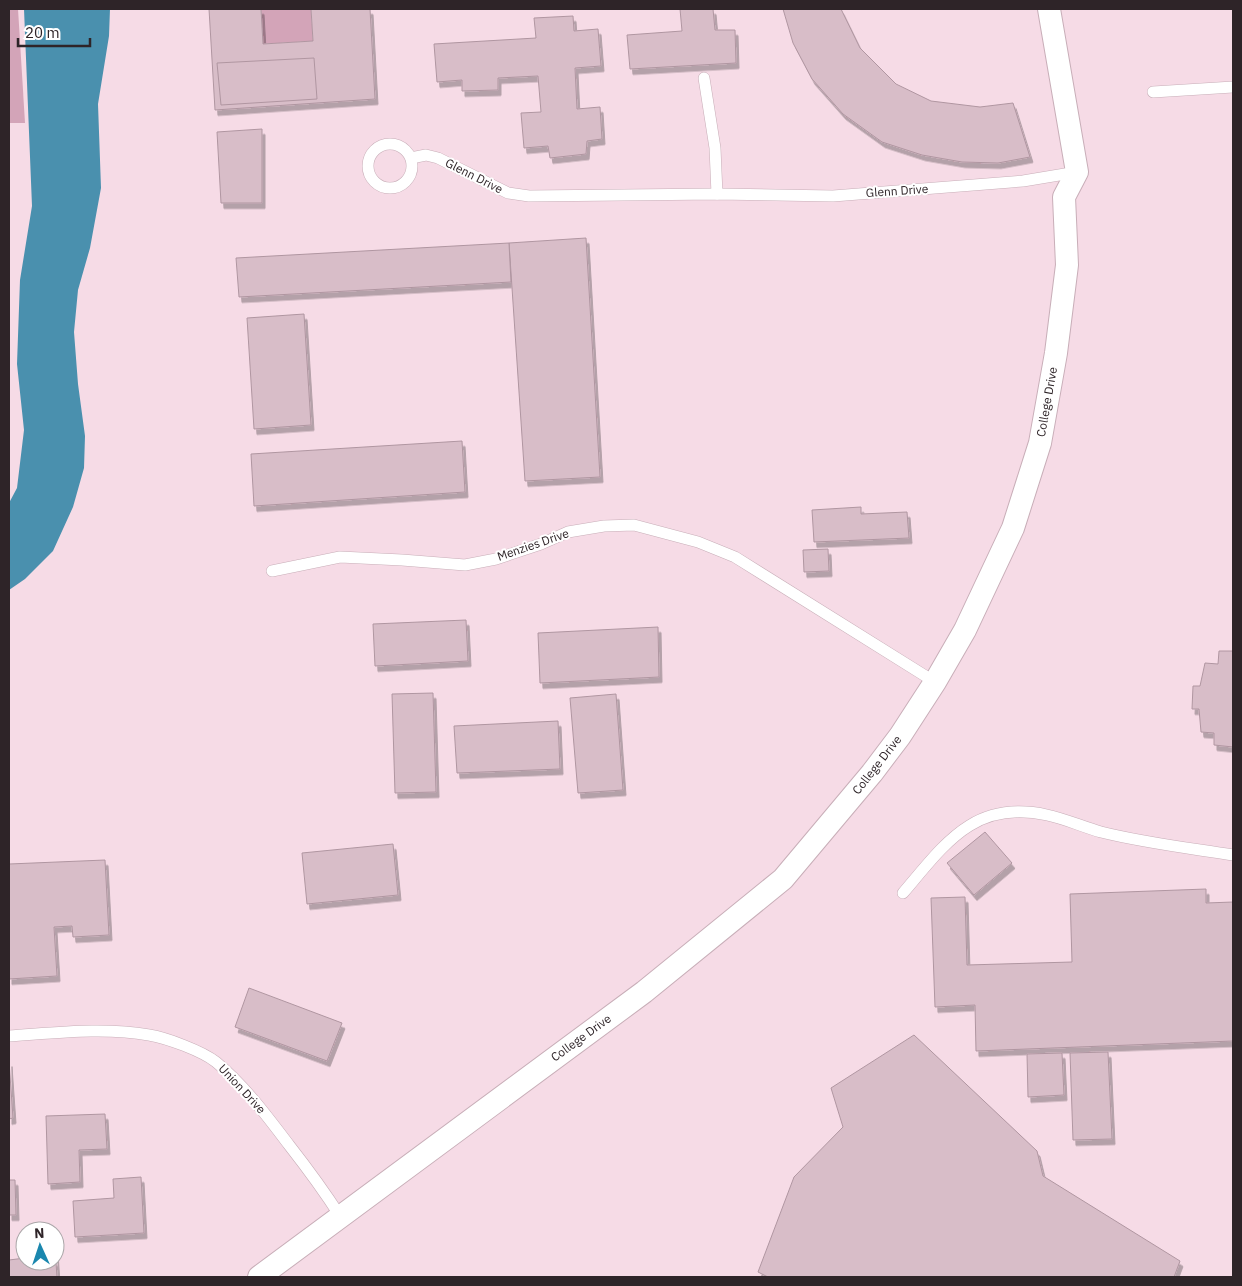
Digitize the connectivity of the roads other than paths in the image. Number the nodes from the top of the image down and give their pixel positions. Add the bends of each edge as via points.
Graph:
1 (1049, 9) edge
2 (704, 78) dead end
3 (1233, 87) edge
4 (1152, 92) dead end
5 (411, 158) dead end
6 (1077, 172) junction
7 (717, 194) junction
8 (272, 571) dead end
9 (935, 682) junction
10 (1233, 855) edge
11 (903, 893) dead end
12 (9, 1036) edge
13 (340, 1216) junction
14 (259, 1277) edge

1 - 6 street
2 - 7 lane via 715,148
3 - 4 lane
5 - 7 lane, Glenn Drive via 426,155 438,158 508,193 522,195
6 - 7 lane, Glenn Drive via 1023,181 833,196
6 - 9 street, College Drive via 1064,197 1067,265 1040,443 1013,528 965,630
8 - 9 lane, Menzies Drive via 340,558 465,565 505,556 568,532 634,525 698,542 735,558
9 - 13 street, College Drive via 900,736 783,879 644,992
10 - 11 lane via 1100,832 1047,815 1017,811 998,813 982,817 949,840
12 - 13 lane, Union Drive via 120,1031 151,1035 215,1061 270,1120
13 - 14 street, College Drive

